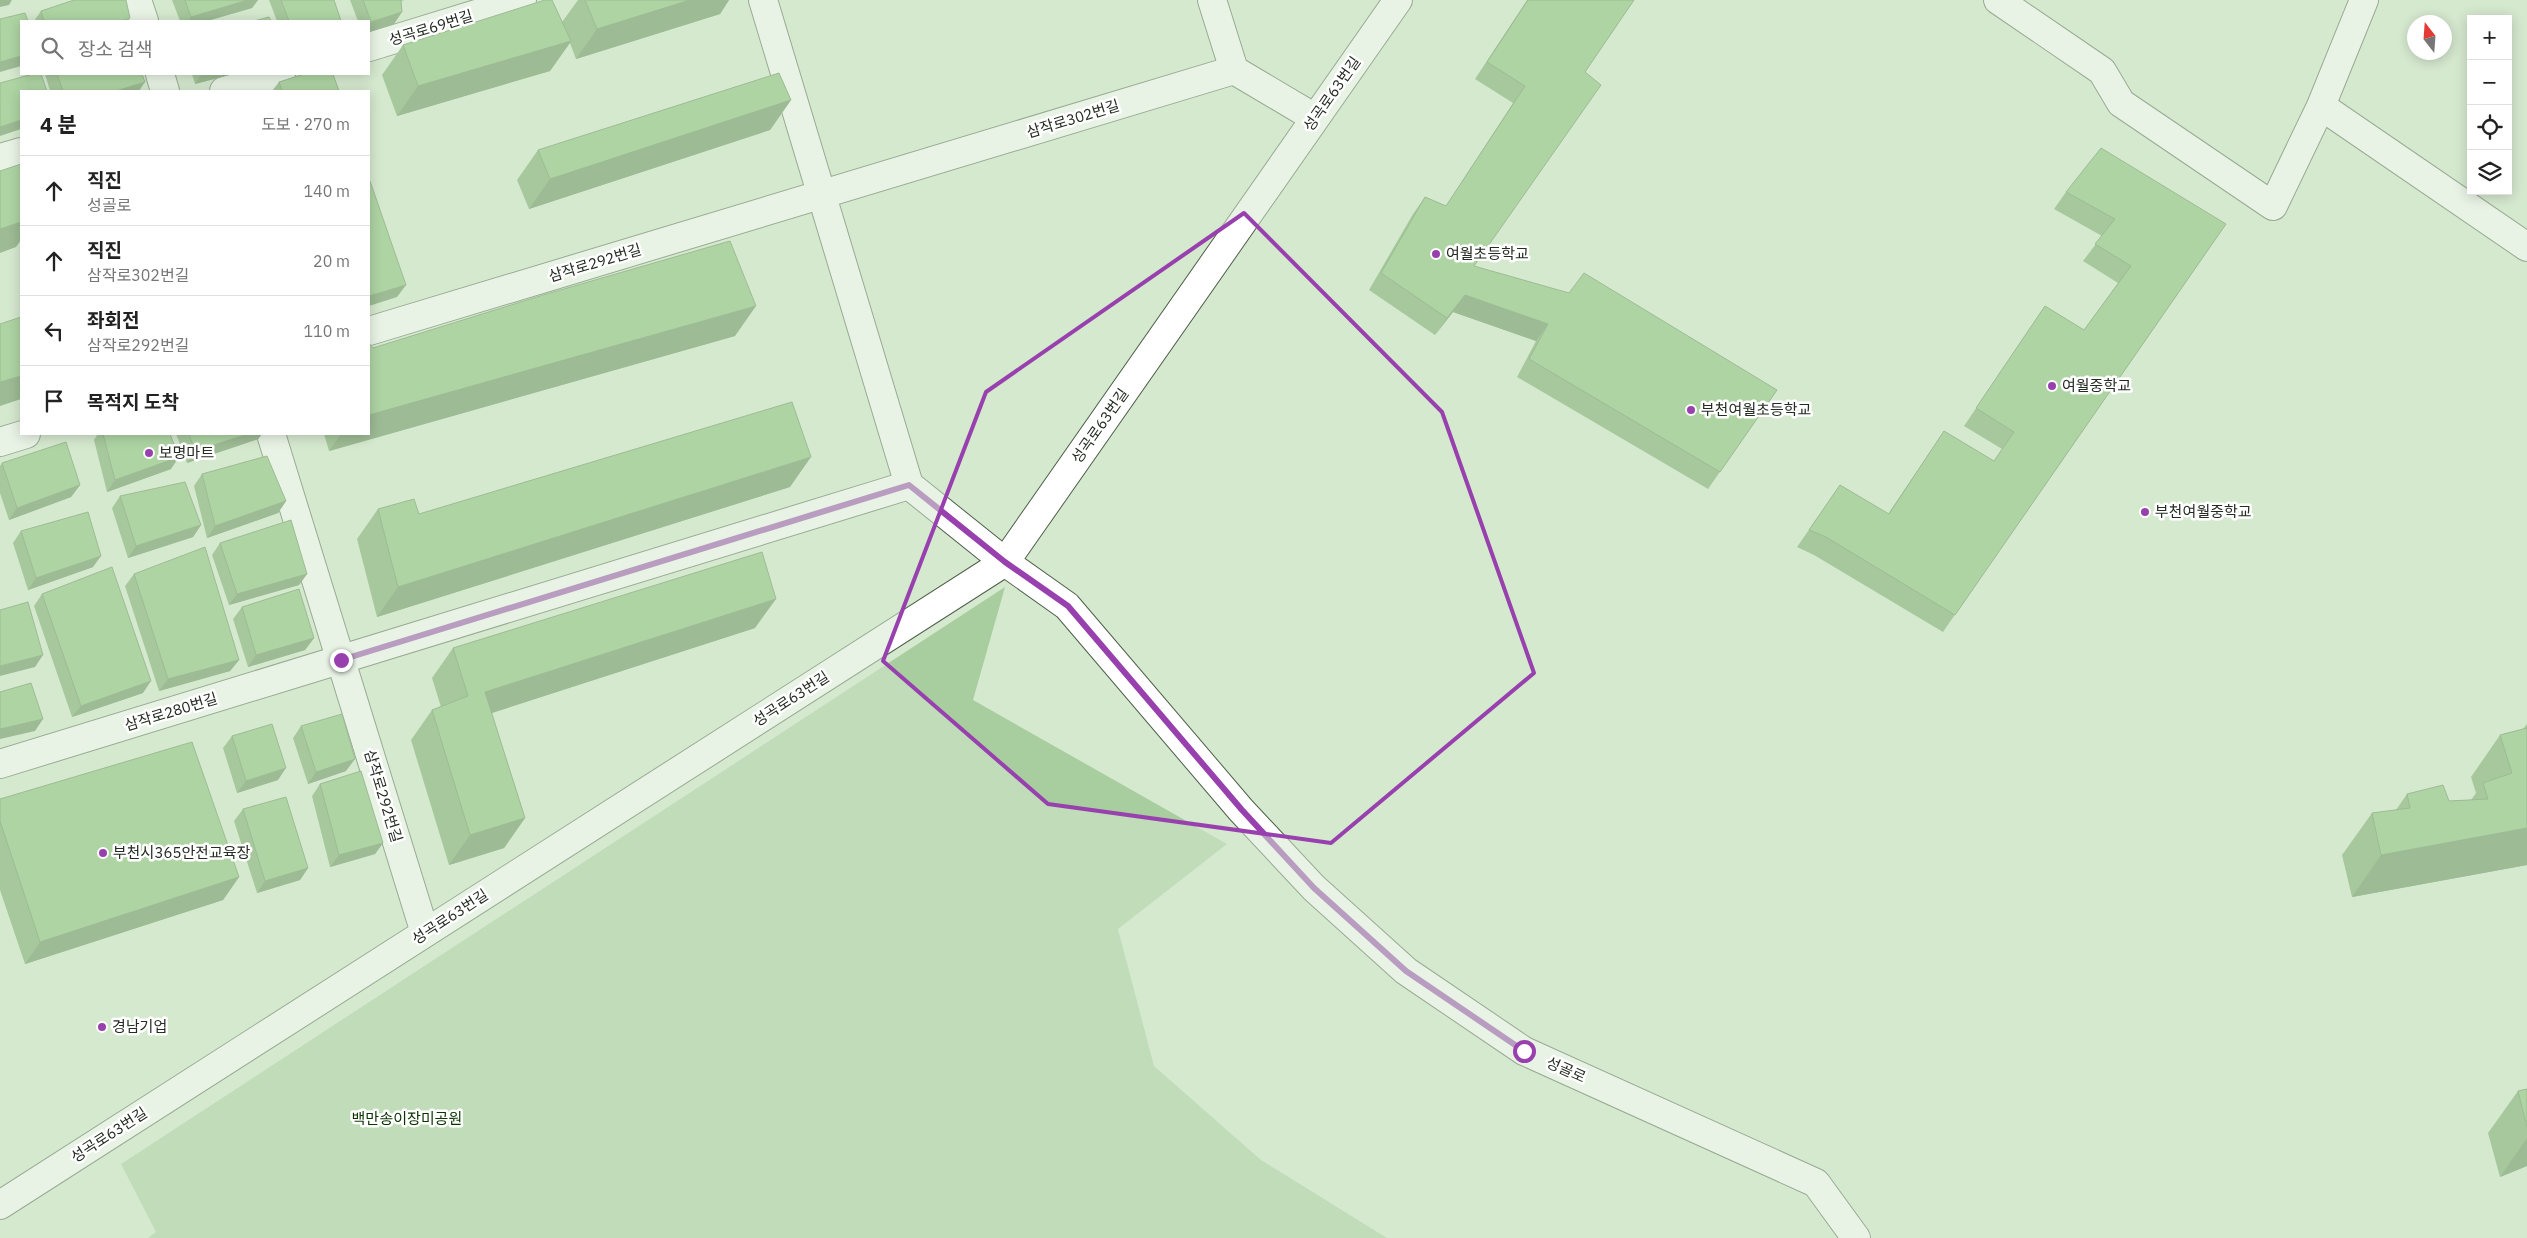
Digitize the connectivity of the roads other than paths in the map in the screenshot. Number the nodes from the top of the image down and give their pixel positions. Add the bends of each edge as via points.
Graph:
1 (137, 0) edge
2 (522, 0) edge
3 (763, 0) edge
4 (1212, 0) edge
5 (1398, 0) edge
6 (1998, 0) edge
7 (2364, 0) edge
8 (144, 20) edge
9 (370, 47) edge
10 (1234, 70) junction
11 (160, 75) edge
12 (278, 75) edge
13 (166, 90) edge
14 (227, 90) edge
15 (2321, 106) junction
16 (1315, 118) junction
17 (20, 152) edge
18 (0, 158) edge
19 (821, 195) junction
20 (2527, 247) edge
21 (370, 331) edge
22 (23, 435) edge
23 (272, 435) edge
24 (0, 442) edge
25 (909, 485) junction
26 (1005, 562) junction
27 (341, 660) junction
28 (0, 764) edge
29 (425, 933) junction
30 (0, 1205) edge
31 (1856, 1238) edge

1 - 8 street
2 - 9 street, 성곡로69번길
3 - 19 street
4 - 10 street
5 - 16 street, 성곡로63번길
6 - 15 street via 2102,71 2121,103 2273,206
7 - 15 street
10 - 16 street
10 - 19 street, 삼작로302번길
11 - 13 street
12 - 14 street
15 - 20 street
16 - 26 street, 성곡로63번길
17 - 18 street
19 - 21 street, 삼작로292번길
19 - 25 street
22 - 24 street
23 - 27 street, 삼작로292번길
25 - 26 street
25 - 27 street
26 - 29 street, 성곡로63번길
26 - 31 street, 성골로 via 1068,606 1242,810 1314,888 1406,971 1524,1051 1816,1184
27 - 28 street, 삼작로280번길
27 - 29 street, 삼작로292번길
29 - 30 street, 성곡로63번길

